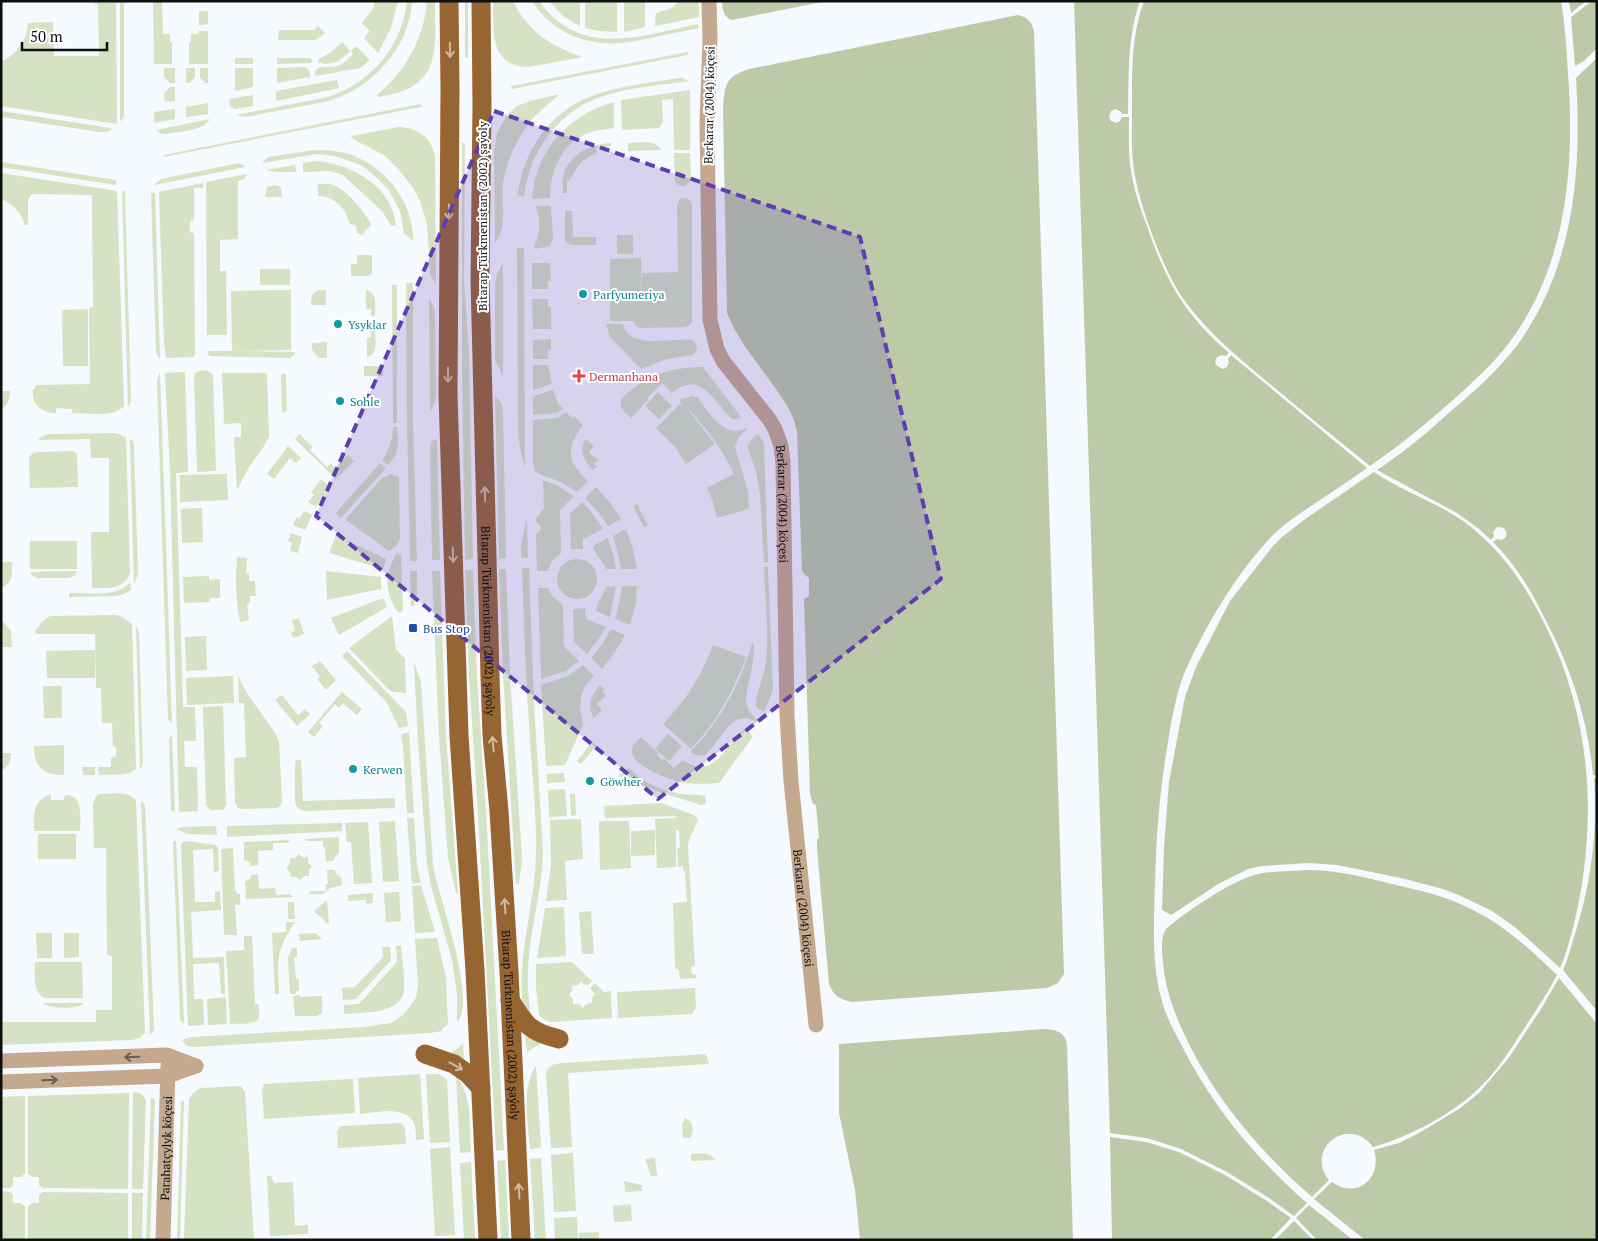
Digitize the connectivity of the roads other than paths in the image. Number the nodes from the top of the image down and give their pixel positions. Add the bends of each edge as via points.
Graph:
1 (449, 1) edge
2 (481, 1) edge
3 (709, 1) edge
4 (510, 999) junction
5 (816, 1026) dead end
6 (559, 1039) dead end
7 (425, 1054) dead end
8 (167, 1055) junction
9 (1, 1061) edge
10 (168, 1076) junction
11 (1, 1082) edge
12 (481, 1088) junction
13 (163, 1240) edge
14 (488, 1240) edge
15 (521, 1240) edge

1 -> 12 main road via 448,394 459,736
4 -> 2 main road, Bitarap Türkmenistan (2002) şaýoly via 490,676 481,299
3 - 5 street, Berkarar (2004) köçesi via 710,320 723,361 769,418 781,446 792,790
4 - 6 main road via 531,1029
15 -> 4 main road, Bitarap Türkmenistan (2002) şaýoly
7 -> 12 main road via 454,1064
8 -> 9 street
8 - 10 street, Parahatçylyk köçesi
8 - 10 street via 196,1066
11 -> 10 street
10 - 13 street, Parahatçylyk köçesi
12 - 14 main road

